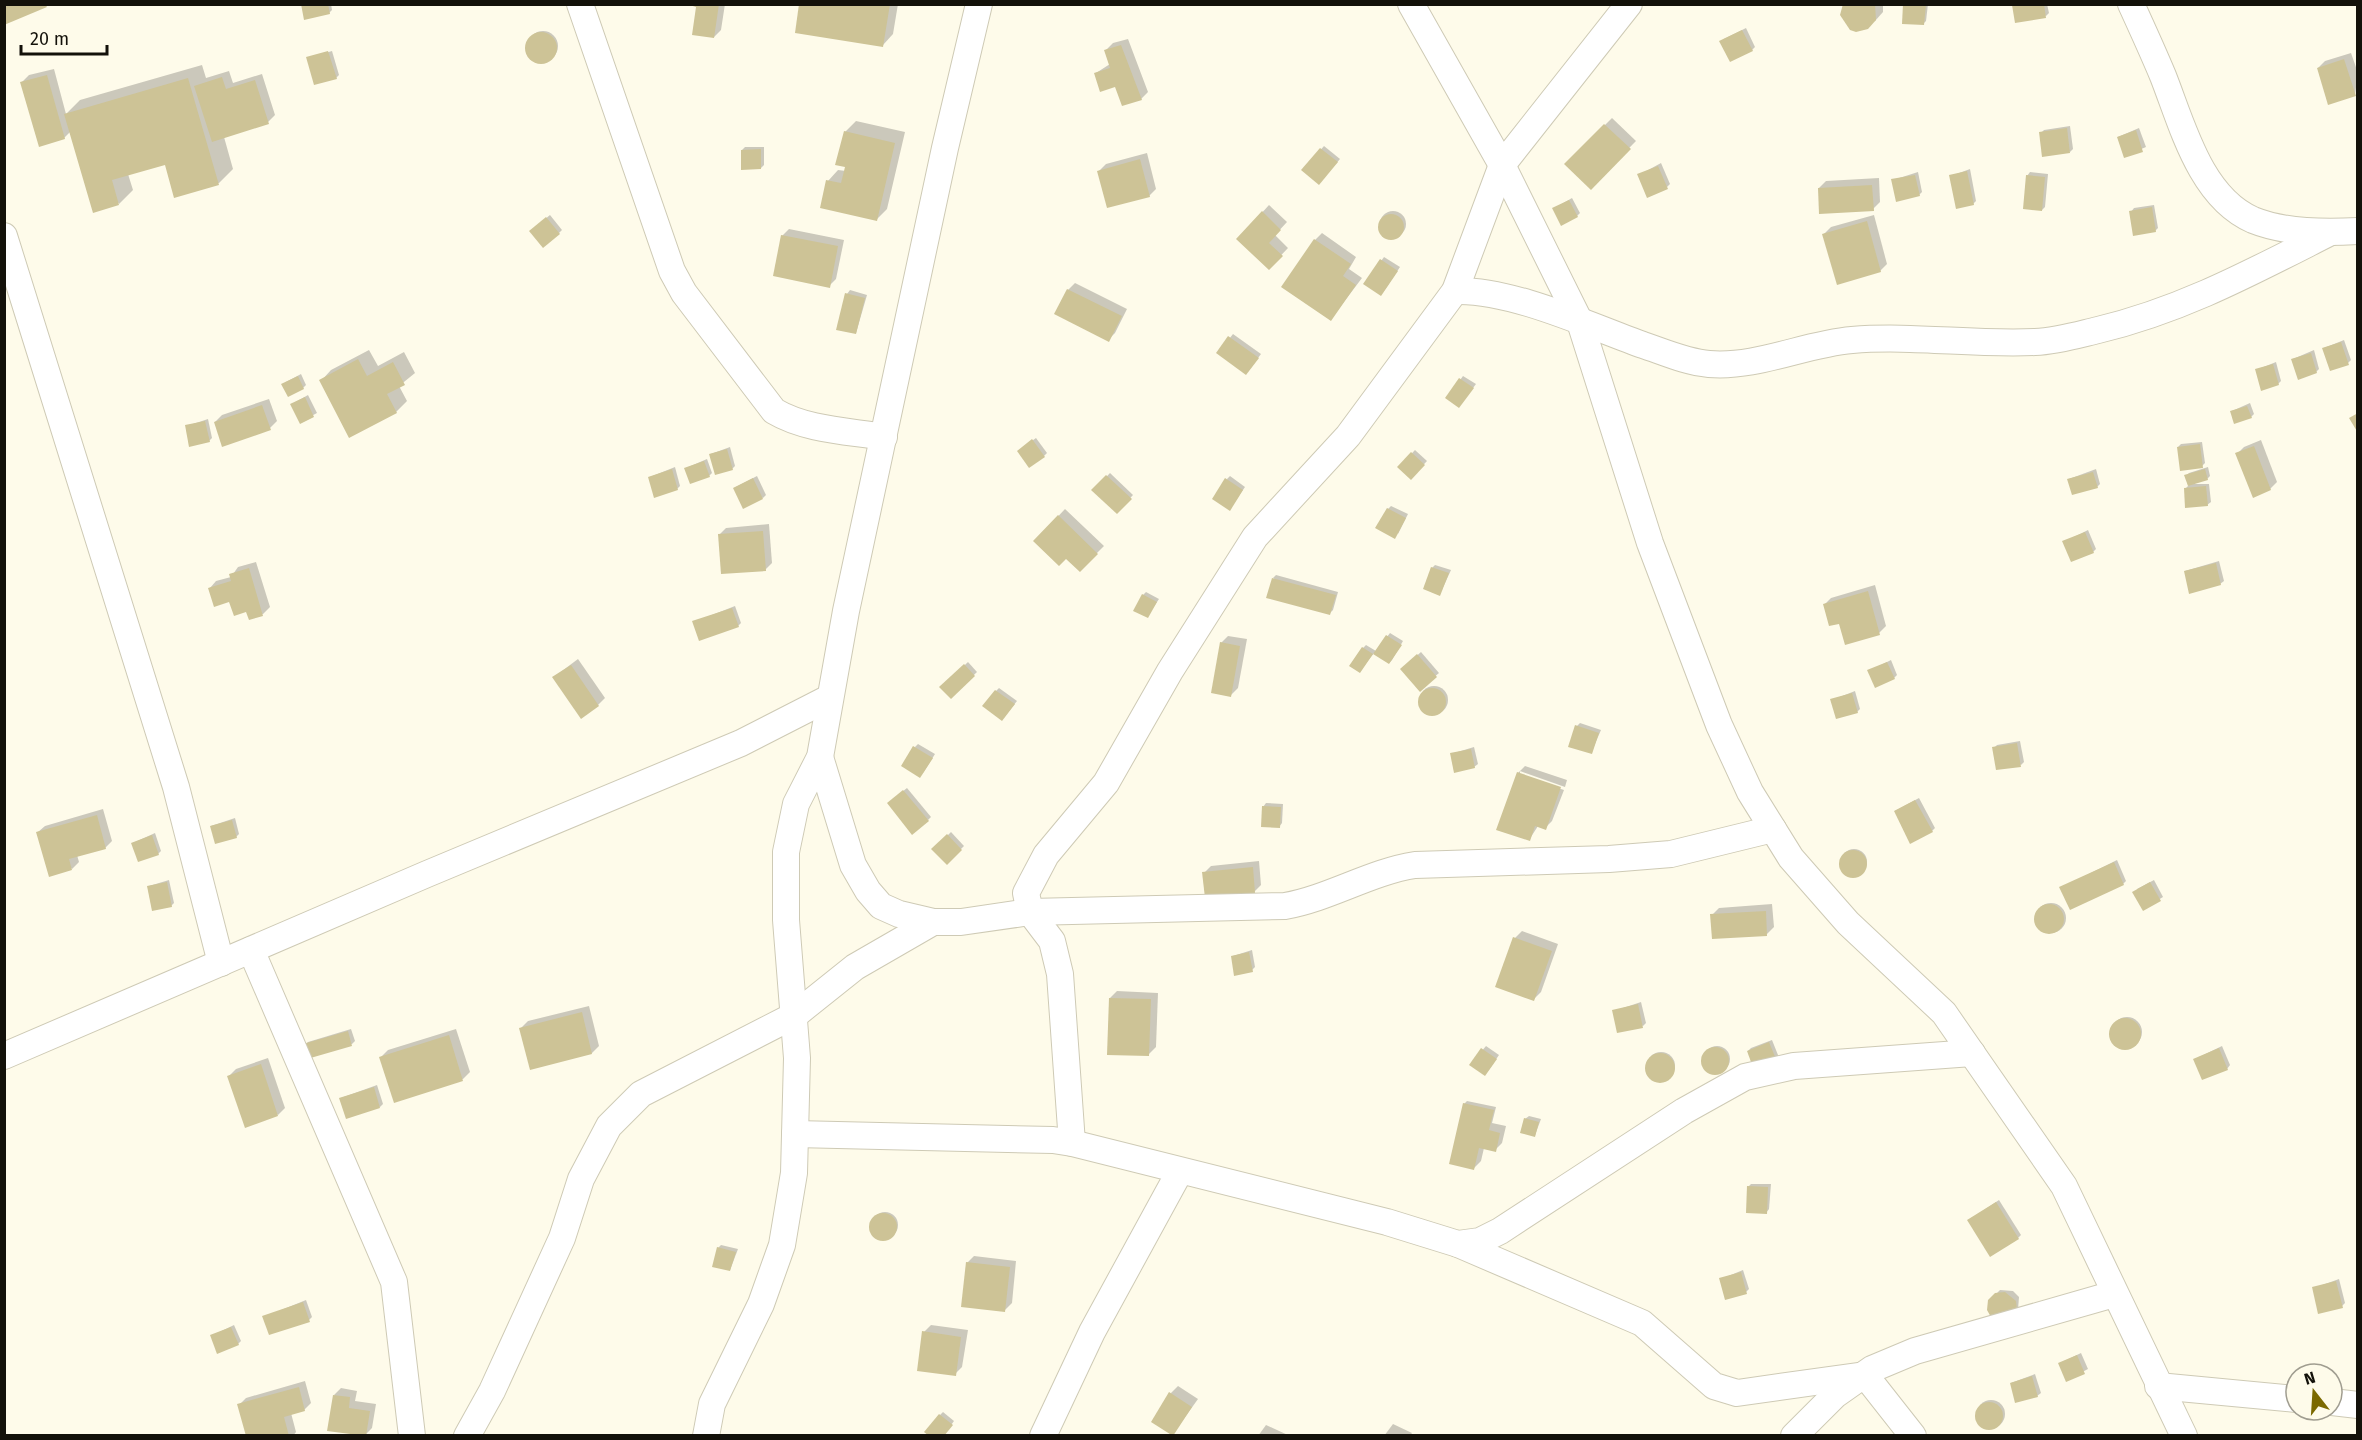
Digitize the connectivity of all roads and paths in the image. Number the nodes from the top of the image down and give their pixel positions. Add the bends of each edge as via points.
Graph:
1 (580, 4) edge
2 (979, 4) edge
3 (1412, 4) edge
4 (1629, 4) edge
5 (2132, 4) edge
6 (1502, 165) junction
7 (2358, 231) edge
8 (2329, 233) junction
9 (4, 236) edge
10 (1455, 291) junction
11 (1580, 322) junction
12 (884, 437) junction
13 (829, 698) junction
14 (820, 757) junction
15 (1773, 829) junction
16 (1030, 912) junction
17 (933, 922) junction
18 (251, 950) junction
19 (221, 963) junction
20 (795, 1015) junction
21 (1972, 1053) junction
22 (4, 1056) edge
23 (795, 1134) junction
24 (1072, 1143) junction
25 (1180, 1171) junction
26 (1458, 1244) junction
27 (2114, 1294) junction
28 (1865, 1375) junction
29 (2158, 1386) junction
30 (2284, 1398) edge
31 (412, 1436) edge
32 (467, 1436) edge
33 (706, 1436) edge
34 (1043, 1436) edge
35 (1794, 1436) edge
36 (1913, 1436) edge
37 (2184, 1436) edge

1 - 12 street via 662,246 684,293 774,411 789,420
2 - 12 street
3 - 6 street
4 - 6 street
5 - 8 street via 2187,138 2209,180 2231,206 2253,220
6 - 10 street
6 - 11 street
7 - 8 street
8 - 11 street via 2183,305 2062,339 1854,340 1749,362 1708,364 1676,357
9 - 19 street via 176,787
10 - 11 street via 1490,292
10 - 16 street via 1348,436 1255,537 1170,671 1106,783 1046,855 1026,893
11 - 15 street via 1650,543 1719,725 1750,792
12 - 13 street
13 - 14 street
13 - 18 street via 741,743
14 - 17 street via 853,865 868,891 881,906
14 - 20 street via 796,804 786,852 786,920
15 - 16 street via 1671,854 1399,867 1310,902 1285,906
15 - 21 street via 1791,858 1848,923 1944,1013
16 - 17 street
16 - 24 street via 1052,941 1060,974
17 - 20 street via 855,967
18 - 19 street
18 - 31 street via 394,1282
19 - 22 street
20 - 23 street
20 - 32 street via 641,1094 609,1126 581,1179 558,1248
21 - 26 street via 1794,1066 1745,1077 1684,1111 1500,1232 1480,1241
21 - 27 street via 2064,1186
23 - 24 street
23 - 33 street via 794,1173 782,1245 761,1304 712,1404
24 - 25 street
25 - 26 street via 1387,1222
25 - 34 street via 1092,1332
26 - 28 street via 1642,1323 1726,1392
27 - 28 street via 1915,1351
27 - 29 street
28 - 35 street via 1835,1395
28 - 36 street
29 - 30 street
29 - 37 street

